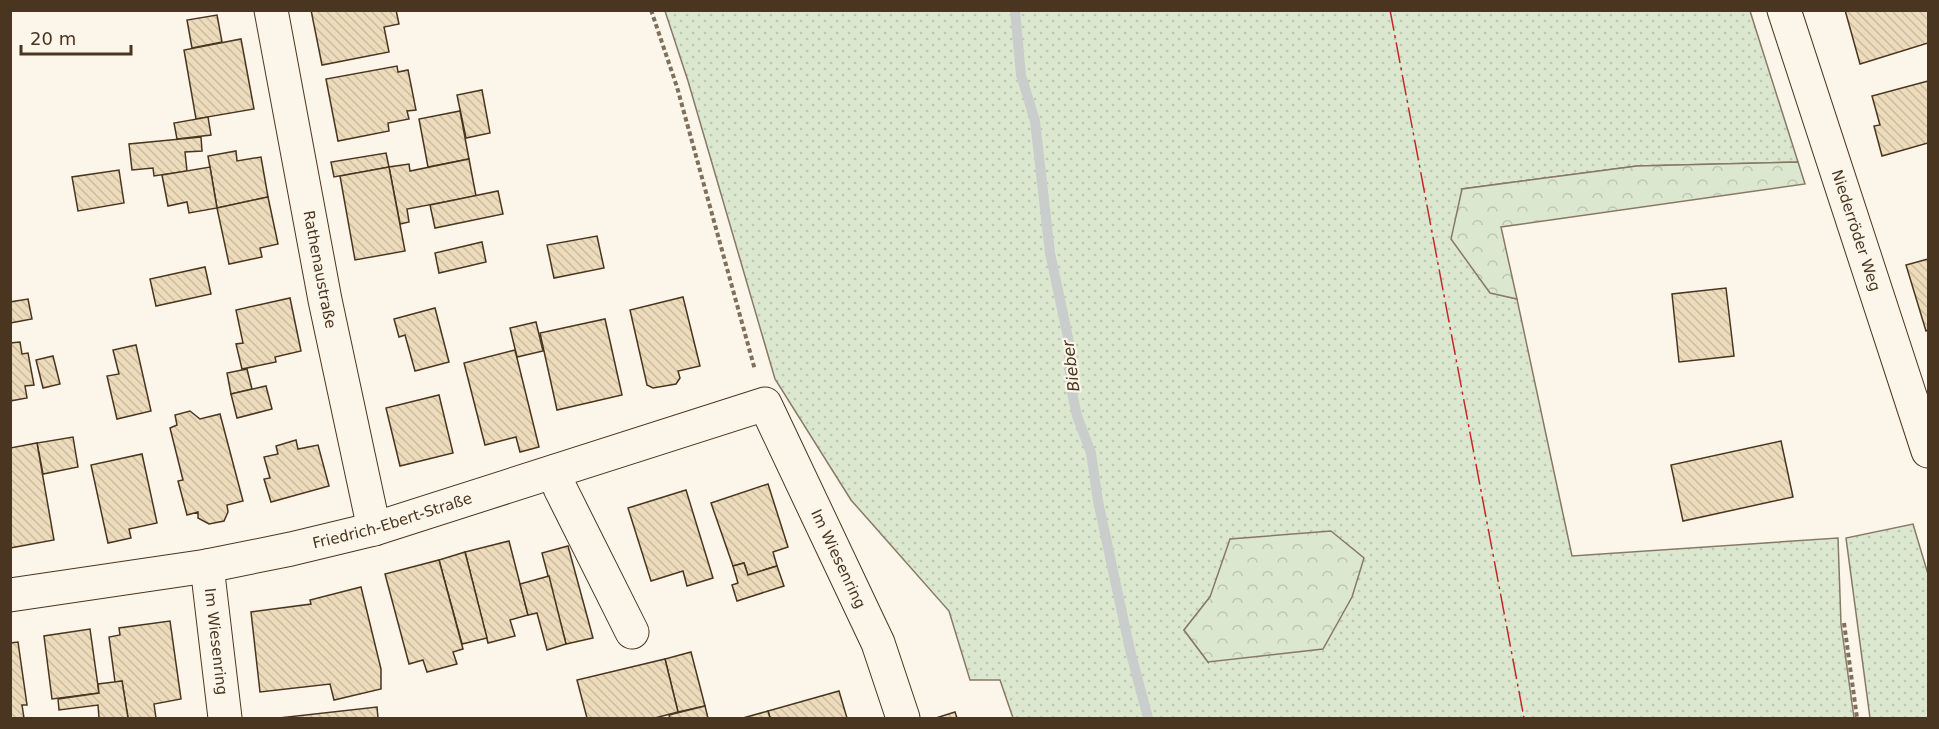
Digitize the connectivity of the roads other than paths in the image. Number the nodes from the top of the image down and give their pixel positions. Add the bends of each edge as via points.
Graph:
1 (271, 10) edge
2 (1784, 10) edge
3 (765, 404) joint
4 (1929, 451) edge
5 (556, 471) junction
6 (374, 529) junction
7 (207, 566) junction
8 (10, 595) edge
9 (632, 632) dead end
10 (225, 718) edge
11 (903, 718) edge

1 - 6 street, Rathenaustraße via 325,300
2 - 4 street, Niederröder Weg
3 - 5 street, Friedrich-Ebert-Straße
3 - 11 street, Im Wiesenring via 878,643
5 - 6 street, Friedrich-Ebert-Straße
5 - 9 street via 560,488
6 - 7 street, Friedrich-Ebert-Straße
7 - 8 street, Friedrich-Ebert-Straße
7 - 10 street, Im Wiesenring

